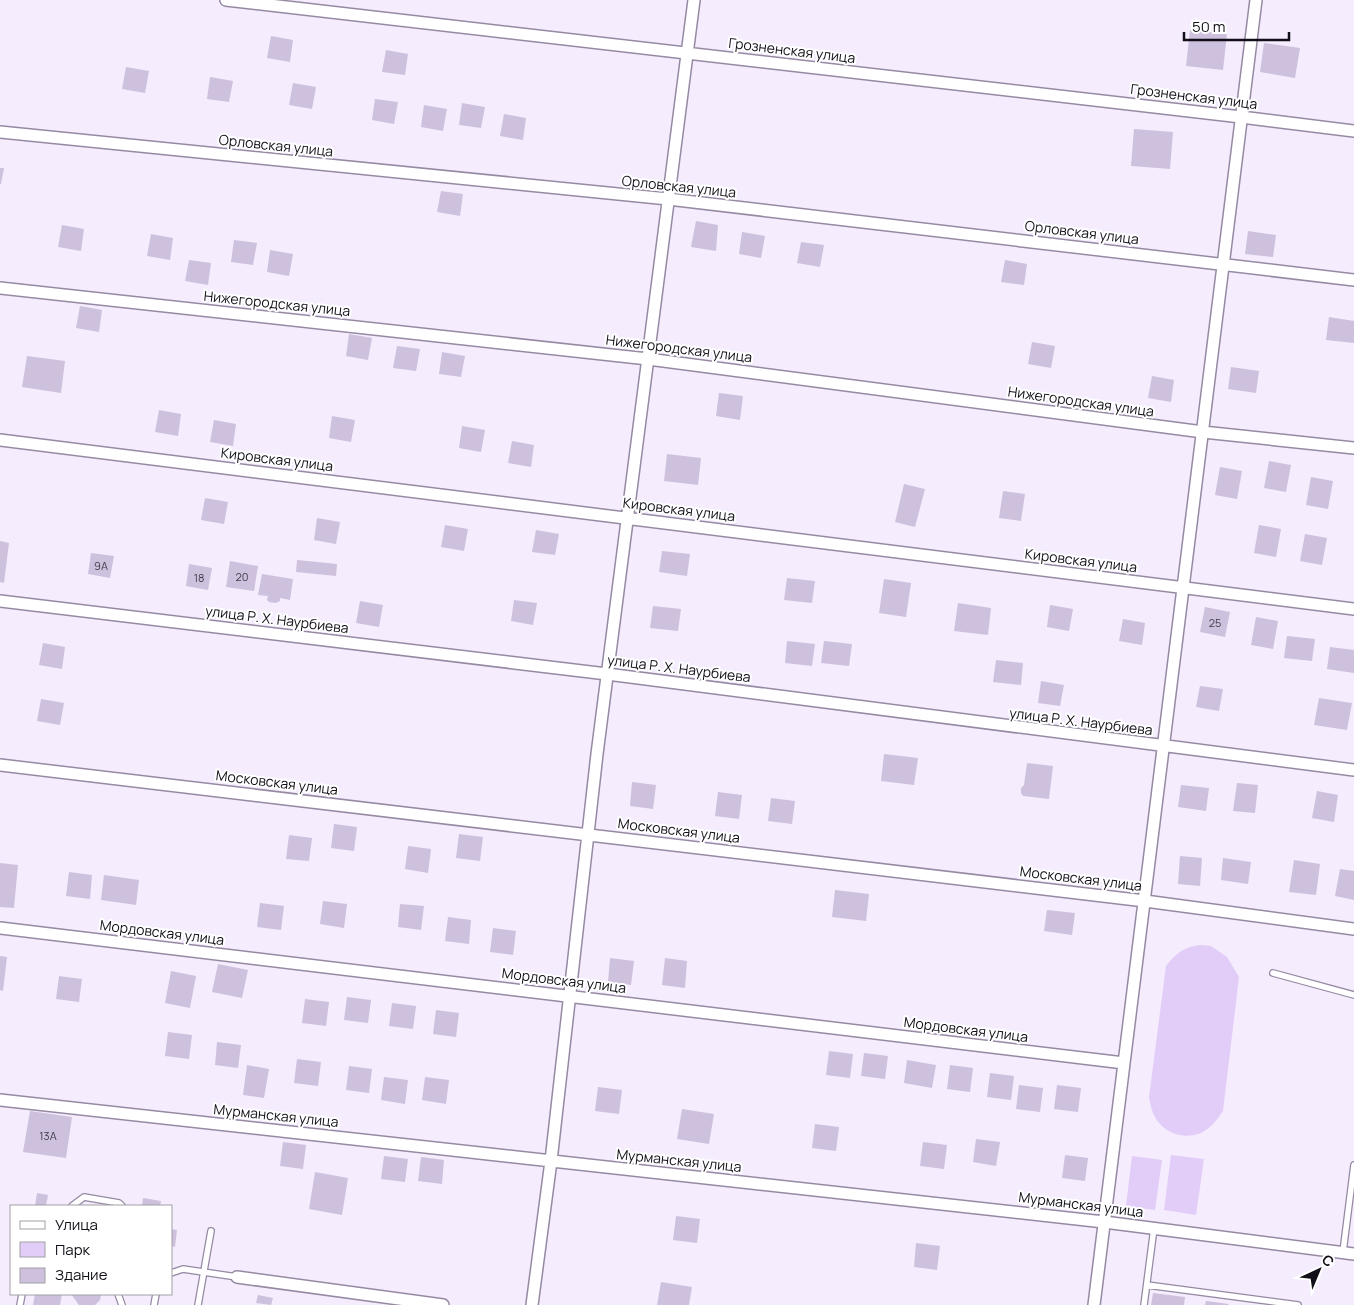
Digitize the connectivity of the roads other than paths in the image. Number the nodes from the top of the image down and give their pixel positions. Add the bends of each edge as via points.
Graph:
1 (226, 0) edge
2 (694, 0) edge
3 (1256, 0) edge
4 (687, 53) junction
5 (1241, 117) junction
6 (1354, 131) edge
7 (0, 132) edge
8 (668, 199) junction
9 (1223, 263) junction
10 (1354, 280) edge
11 (0, 288) edge
12 (648, 359) junction
13 (1203, 432) junction
14 (0, 440) edge
15 (1354, 448) edge
16 (627, 518) junction
17 (1183, 588) junction
18 (0, 601) edge
19 (1354, 609) edge
20 (607, 674) junction
21 (1164, 747) junction
22 (0, 765) edge
23 (1354, 770) edge
24 (588, 834) junction
25 (1144, 901) junction
26 (0, 928) edge
27 (1354, 929) edge
28 (1273, 973) dead end
29 (1354, 995) edge
30 (570, 996) junction
31 (1124, 1063) junction
32 (0, 1100) edge
33 (551, 1161) junction
34 (1354, 1165) edge
35 (1352, 1192) edge
36 (73, 1205) edge
37 (121, 1205) edge
38 (1104, 1222) junction
39 (1154, 1228) junction
40 (211, 1231) dead end
41 (1349, 1253) edge
42 (204, 1272) junction
43 (172, 1273) edge
44 (237, 1277) joint
45 (1147, 1285) junction
46 (198, 1305) edge
47 (443, 1305) edge
48 (532, 1305) edge
49 (1094, 1305) edge
50 (1144, 1305) edge
51 (1298, 1305) edge

1 - 4 street, Грозненская улица
2 - 4 street
3 - 5 street
4 - 5 street, Грозненская улица
4 - 8 street
5 - 6 street, Грозненская улица
5 - 9 street
7 - 8 street, Орловская улица
8 - 9 street, Орловская улица
8 - 12 street
9 - 10 street, Орловская улица
9 - 13 street
11 - 12 street, Нижегородская улица
12 - 13 street, Нижегородская улица
12 - 16 street
13 - 15 street, Нижегородская улица
13 - 17 street
14 - 16 street, Кировская улица
16 - 17 street, Кировская улица
16 - 20 street
17 - 19 street, Кировская улица
17 - 21 street
18 - 20 street, улица Р. Х. Наурбиева
20 - 21 street, улица Р. Х. Наурбиева
20 - 24 street
21 - 23 street, улица Р. Х. Наурбиева
21 - 25 street
22 - 24 street, Московская улица
24 - 25 street, Московская улица
24 - 30 street
25 - 27 street, Московская улица
25 - 31 street
26 - 30 street, Мордовская улица
28 - 29 lane
30 - 31 street, Мордовская улица
30 - 33 street
31 - 38 street
32 - 33 street, Мурманская улица
33 - 38 street, Мурманская улица
33 - 48 street
34 - 35 lane
35 - 41 lane
36 - 37 lane via 84,1197
38 - 39 street, Мурманская улица
38 - 49 street
39 - 41 street, Мурманская улица
39 - 45 lane
40 - 42 lane
42 - 43 lane via 183,1269
42 - 44 lane
42 - 46 lane
44 - 47 street
45 - 50 lane
45 - 51 lane

